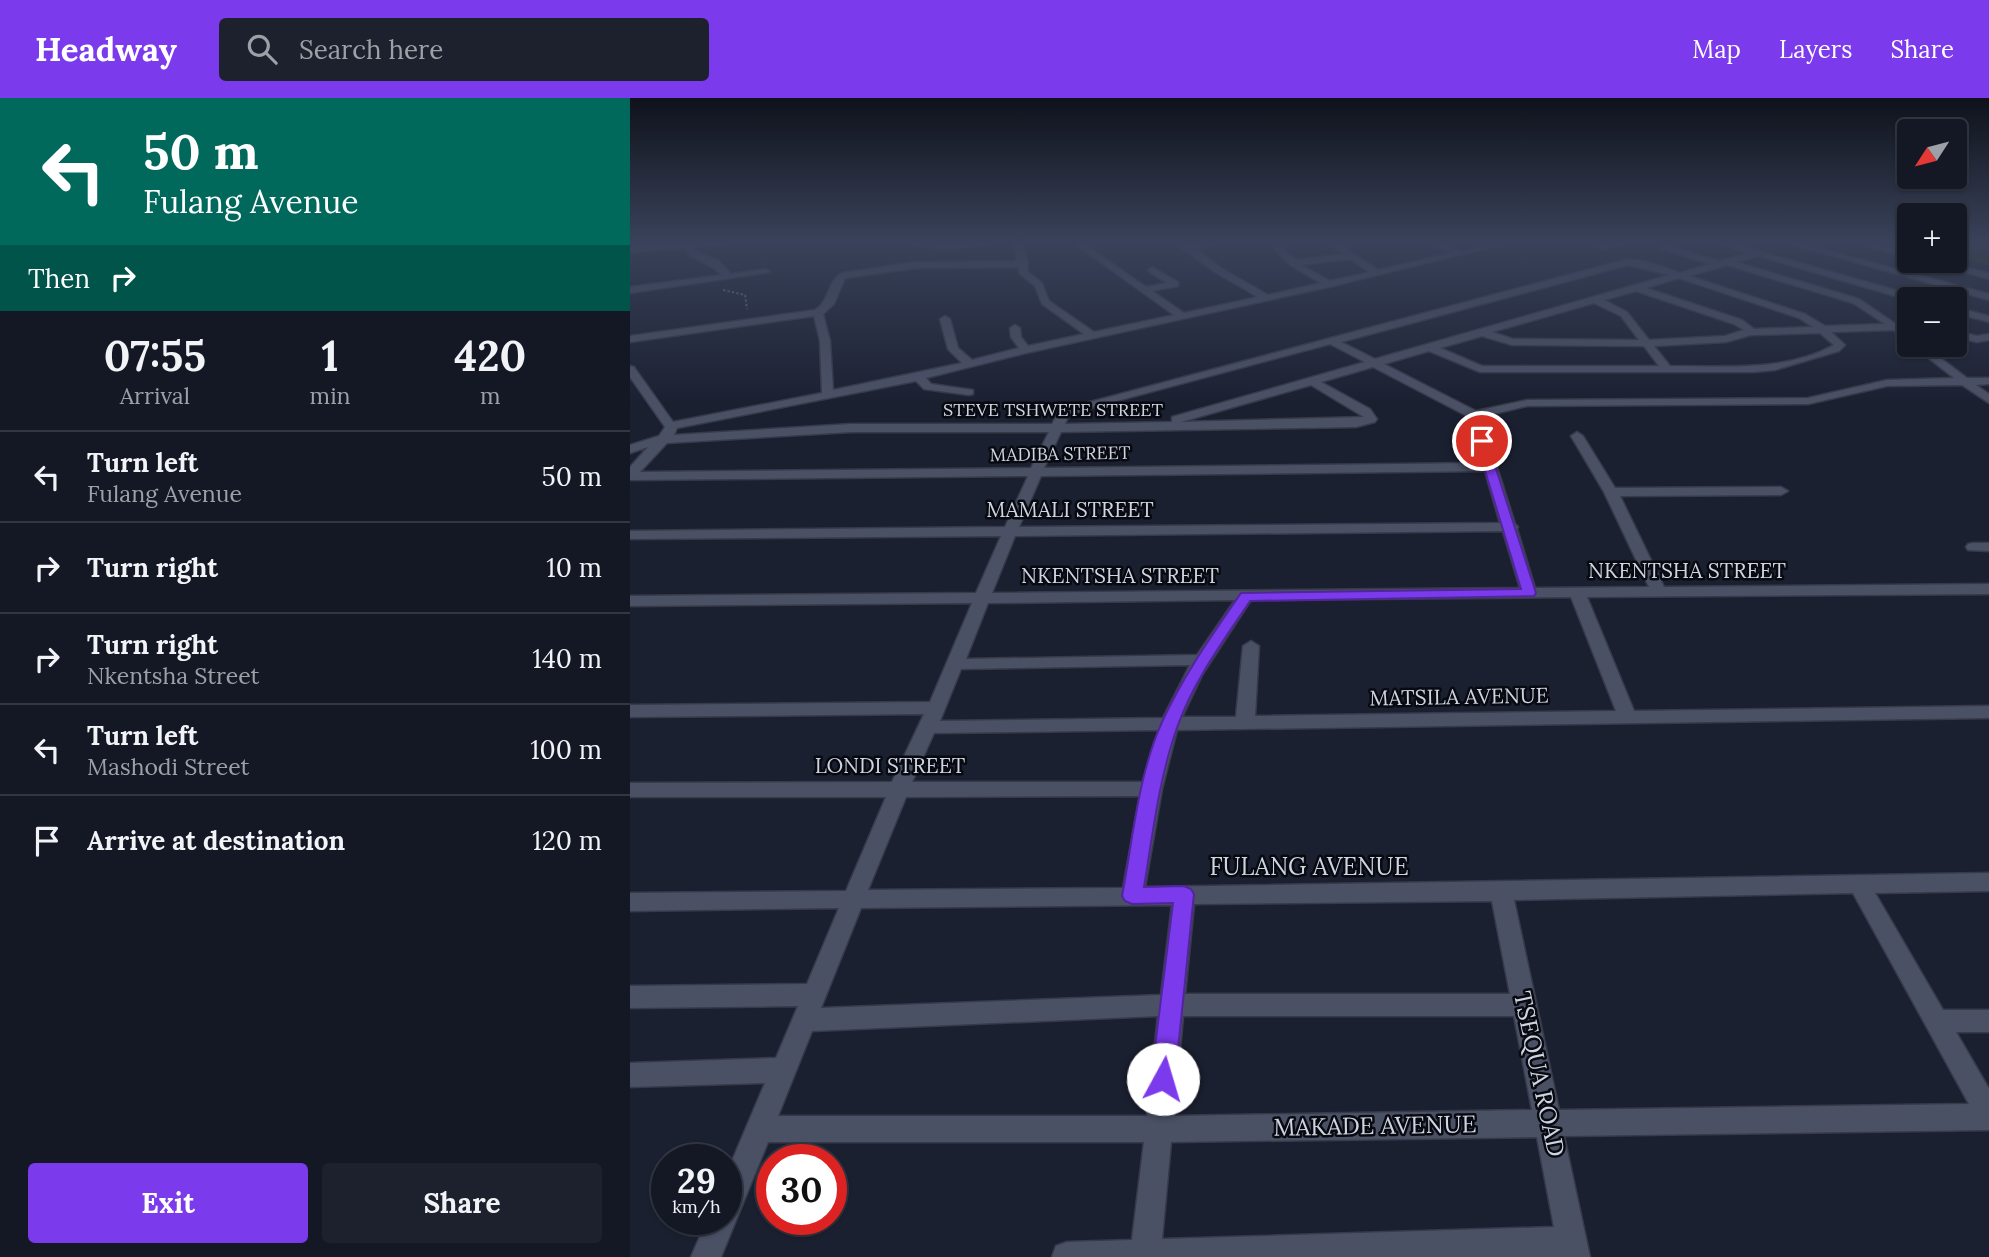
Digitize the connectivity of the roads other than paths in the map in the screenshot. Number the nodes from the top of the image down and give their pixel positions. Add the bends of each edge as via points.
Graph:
1 (834, 295) edge
2 (1043, 295) edge
3 (1151, 295) edge
4 (1270, 295) edge
5 (1501, 295) edge
6 (1613, 295) edge
7 (1658, 295) edge
8 (1740, 295) edge
9 (1832, 295) edge
10 (1265, 296) joint
11 (1596, 300) junction
12 (818, 313) junction
13 (1967, 314) edge
14 (1182, 316) junction
15 (945, 319) dead end
16 (1989, 320) edge
17 (1894, 327) junction
18 (1015, 328) dead end
19 (1821, 329) junction
20 (1897, 329) edge
21 (1481, 332) junction
22 (1749, 332) junction
23 (1093, 336) junction
24 (1967, 337) edge
25 (1989, 337) edge
26 (630, 339) edge
27 (1330, 341) junction
28 (1646, 342) junction
29 (1430, 347) junction
30 (1025, 350) junction
31 (1933, 357) edge
32 (1373, 363) junction
33 (971, 365) junction
34 (630, 369) edge
35 (1667, 369) junction
36 (919, 377) junction
37 (1312, 381) junction
38 (1989, 381) edge
39 (1965, 382) junction
40 (969, 392) dead end
41 (828, 394) junction
42 (1989, 400) edge
43 (1474, 415) junction
44 (671, 426) junction
45 (1154, 426) junction
46 (1057, 428) junction
47 (1577, 436) dead end
48 (663, 439) junction
49 (630, 449) edge
50 (1489, 467) junction
51 (1037, 472) junction
52 (630, 475) edge
53 (1781, 491) dead end
54 (1611, 492) junction
55 (1511, 527) junction
56 (1012, 531) junction
57 (630, 534) edge
58 (1973, 547) dead end
59 (1989, 547) edge
60 (1989, 589) edge
61 (1660, 592) junction
62 (1529, 593) junction
63 (1577, 593) junction
64 (1246, 596) junction
65 (982, 598) junction
66 (630, 601) edge
67 (1251, 646) dead end
68 (1202, 660) junction
69 (956, 664) junction
70 (630, 711) edge
71 (1989, 712) edge
72 (933, 717) junction
73 (1627, 717) junction
74 (1170, 724) junction
75 (1245, 724) junction
76 (899, 789) junction
77 (1151, 789) junction
78 (630, 790) edge
79 (1989, 882) edge
80 (1859, 884) junction
81 (1501, 892) junction
82 (1184, 894) junction
83 (1132, 896) junction
84 (855, 900) junction
85 (630, 902) edge
86 (814, 995) junction
87 (630, 997) edge
88 (1171, 1005) junction
89 (1525, 1005) junction
90 (803, 1020) junction
91 (1989, 1020) edge
92 (1935, 1021) junction
93 (782, 1070) junction
94 (630, 1074) edge
95 (1989, 1116) edge
96 (1550, 1125) junction
97 (761, 1129) junction
98 (1157, 1129) junction
99 (742, 1173) edge
100 (716, 1235) edge
101 (1573, 1249) edge
102 (1145, 1256) edge
103 (706, 1257) edge
104 (1067, 1257) edge

1 - 12 street
2 - 23 street via 1045,302
3 - 14 street
4 - 10 street
5 - 27 street
6 - 11 street
7 - 22 street via 1738,322
8 - 19 street via 1802,316
9 - 17 street via 1856,302
10 - 14 street
11 - 21 street
11 - 28 street via 1620,311
12 - 26 street
12 - 41 street via 825,341
13 - 16 street
14 - 23 street
15 - 33 street via 953,349
17 - 19 street
17 - 20 street
18 - 30 street
19 - 22 street
19 - 35 street via 1839,347 1769,368
21 - 28 street via 1517,342
21 - 29 street
22 - 28 street via 1726,339
23 - 30 street
24 - 25 street
27 - 32 street
27 - 46 street via 1073,410 1062,415
28 - 35 street
29 - 32 street
29 - 35 street via 1489,370
30 - 33 street
31 - 39 street
32 - 37 street
32 - 43 street
33 - 36 street
34 - 44 street
36 - 40 street via 928,387
36 - 41 street
37 - 45 street
37 - 45 street, STEVE TSHWETE STREET via 1371,419 1356,424
38 - 39 street
39 - 42 street
39 - 43 street via 1887,383 1808,401 1527,404
41 - 44 street
43 - 50 street
44 - 48 street
45 - 46 street, STEVE TSHWETE STREET
46 - 48 street, STEVE TSHWETE STREET via 851,428
46 - 51 street
47 - 54 street
48 - 49 street, STEVE TSHWETE STREET
48 - 52 street
50 - 51 street, MADIBA STREET
50 - 55 street
51 - 52 street, MADIBA STREET
51 - 56 street
53 - 54 street
54 - 61 street
55 - 56 street, MAMALI STREET
55 - 62 street
56 - 57 street, MAMALI STREET
56 - 65 street
58 - 59 street
60 - 61 street, NKENTSHA STREET
61 - 63 street, NKENTSHA STREET
62 - 63 street, NKENTSHA STREET
62 - 64 street, NKENTSHA STREET
63 - 73 street
64 - 65 street, NKENTSHA STREET
64 - 68 street
65 - 66 street, NKENTSHA STREET
65 - 69 street
67 - 75 street
68 - 69 street
68 - 74 street
69 - 72 street
70 - 72 street, MATSILA AVENUE
71 - 73 street, MATSILA AVENUE
72 - 74 street, MATSILA AVENUE
72 - 76 street
73 - 75 street, MATSILA AVENUE
74 - 75 street, MATSILA AVENUE
74 - 77 street
76 - 77 street, LONDI STREET
76 - 78 street, LONDI STREET
76 - 84 street
77 - 83 street
79 - 80 street, FULANG AVENUE
80 - 81 street, FULANG AVENUE
80 - 92 street
81 - 82 street, FULANG AVENUE
81 - 89 street, TSEQUA ROAD
82 - 83 street, FULANG AVENUE
82 - 88 street
83 - 84 street, FULANG AVENUE
84 - 85 street, FULANG AVENUE
84 - 86 street
86 - 87 street
86 - 90 street
88 - 89 street
88 - 90 street
88 - 98 street
89 - 96 street, TSEQUA ROAD
90 - 93 street
91 - 92 street
92 - 95 street
93 - 94 street
93 - 97 street
95 - 96 street, MAKADE AVENUE
96 - 98 street, MAKADE AVENUE
96 - 101 street, TSEQUA ROAD
97 - 98 street, MAKADE AVENUE
97 - 99 street
98 - 102 street
100 - 103 street
101 - 102 street
102 - 104 street

